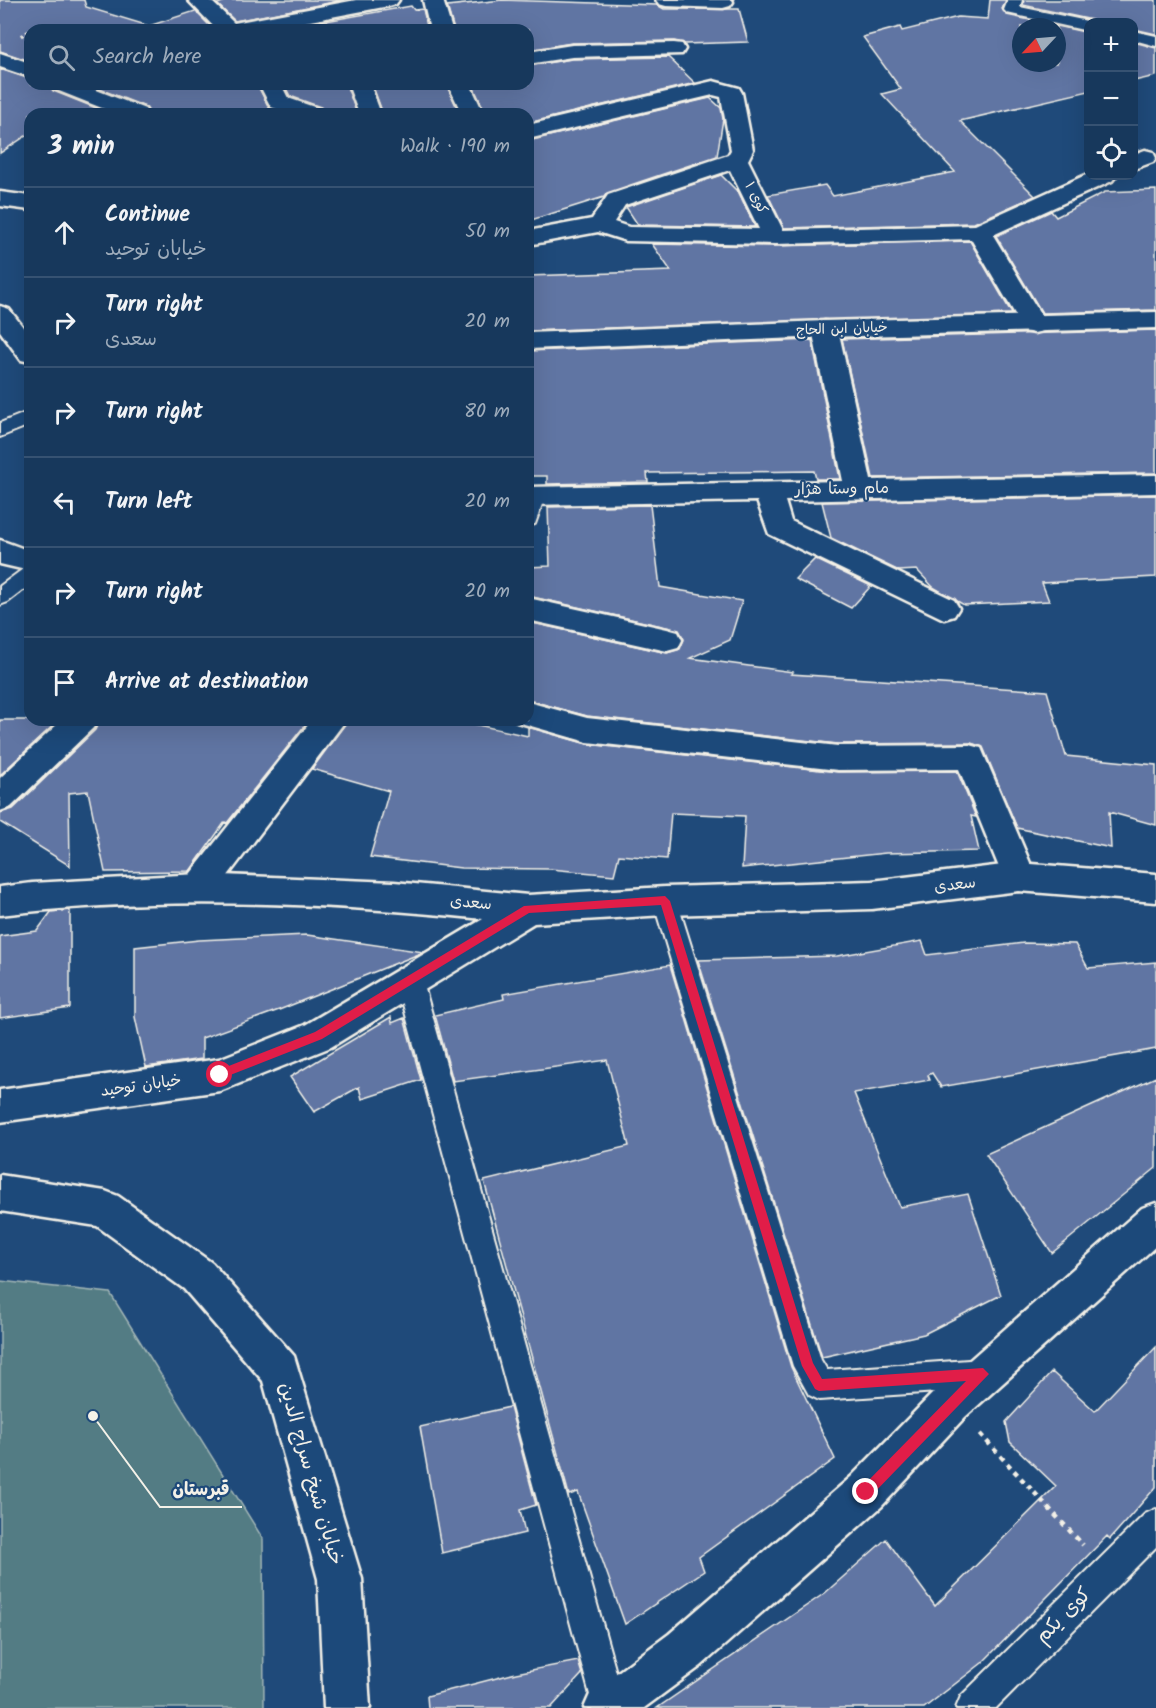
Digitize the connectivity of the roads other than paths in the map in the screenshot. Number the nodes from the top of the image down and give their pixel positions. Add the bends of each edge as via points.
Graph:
1 (198, 0) edge
2 (389, 0) edge
3 (433, 0) edge
4 (666, 0) edge
5 (723, 2) dead end
6 (1013, 5) edge
7 (340, 12) edge
8 (223, 24) edge
9 (266, 24) edge
10 (439, 24) edge
11 (1084, 25) edge
12 (1138, 37) edge
13 (1156, 41) edge
14 (674, 49) dead end
15 (534, 57) edge
16 (0, 59) edge
17 (24, 69) edge
18 (78, 90) edge
19 (273, 90) edge
20 (361, 90) edge
21 (462, 90) edge
22 (122, 108) edge
23 (296, 108) edge
24 (368, 108) edge
25 (470, 108) edge
26 (534, 131) edge
27 (737, 160) junction
28 (1095, 180) edge
29 (0, 199) edge
30 (24, 202) edge
31 (600, 225) junction
32 (979, 232) junction
33 (534, 237) edge
34 (775, 237) junction
35 (1156, 320) edge
36 (15, 325) edge
37 (1034, 325) junction
38 (825, 329) junction
39 (534, 341) edge
40 (24, 342) edge
41 (24, 420) edge
42 (0, 431) edge
43 (1156, 484) edge
44 (859, 489) junction
45 (768, 491) junction
46 (534, 504) edge
47 (0, 550) edge
48 (24, 560) edge
49 (24, 579) edge
50 (0, 597) edge
51 (944, 608) dead end
52 (534, 610) edge
53 (667, 640) dead end
54 (534, 716) edge
55 (76, 726) edge
56 (325, 726) edge
57 (0, 798) edge
58 (1019, 877) junction
59 (199, 888) junction
60 (1156, 888) edge
61 (0, 901) edge
62 (665, 901) junction
63 (528, 909) junction
64 (410, 982) junction
65 (0, 1106) edge
66 (0, 1193) edge
67 (1156, 1221) edge
68 (983, 1374) junction
69 (1156, 1525) edge
70 (608, 1707) edge
71 (347, 1708) edge
72 (972, 1708) edge

1 - 8 street
2 - 7 street
3 - 10 street
4 - 5 street
6 - 11 lane
7 - 9 street
12 - 13 lane
14 - 15 street via 572,51
16 - 17 street
18 - 22 street
19 - 23 street via 279,102
20 - 24 street
21 - 25 street
26 - 27 street via 713,88 731,93 742,150
27 - 31 street via 616,200
27 - 34 street, کوی ۱
28 - 32 street
29 - 30 street
31 - 33 street
31 - 34 street via 626,234
32 - 34 street
32 - 37 street
35 - 37 street, خیابان ابن الحاج
36 - 40 street
37 - 38 street, خیابان ابن الحاج
38 - 39 street, خیابان ابن الحاج
38 - 44 street
41 - 42 lane
43 - 44 street, مام وستا هژار
44 - 45 street, مام وستا هژار
45 - 46 street, مام وستا هژار
45 - 51 street via 779,527
47 - 48 street
49 - 50 lane
52 - 53 street
54 - 58 street via 587,729 838,758 970,757
55 - 57 street
56 - 59 street
58 - 60 street, سعدی
58 - 62 street, سعدی via 872,895
59 - 61 street, سعدی
59 - 63 street, سعدی via 394,897
62 - 63 street, سعدی
62 - 68 lane via 808,1366 819,1385
63 - 64 street, خیابان توحید
64 - 65 street, خیابان توحید via 318,1036 220,1075
64 - 70 lane
66 - 71 street, خیابان شیخ سراج الدین via 105,1209 198,1276 280,1370 340,1579
67 - 68 street
68 - 70 street via 866,1492 686,1650
69 - 72 lane, کوی یکم

